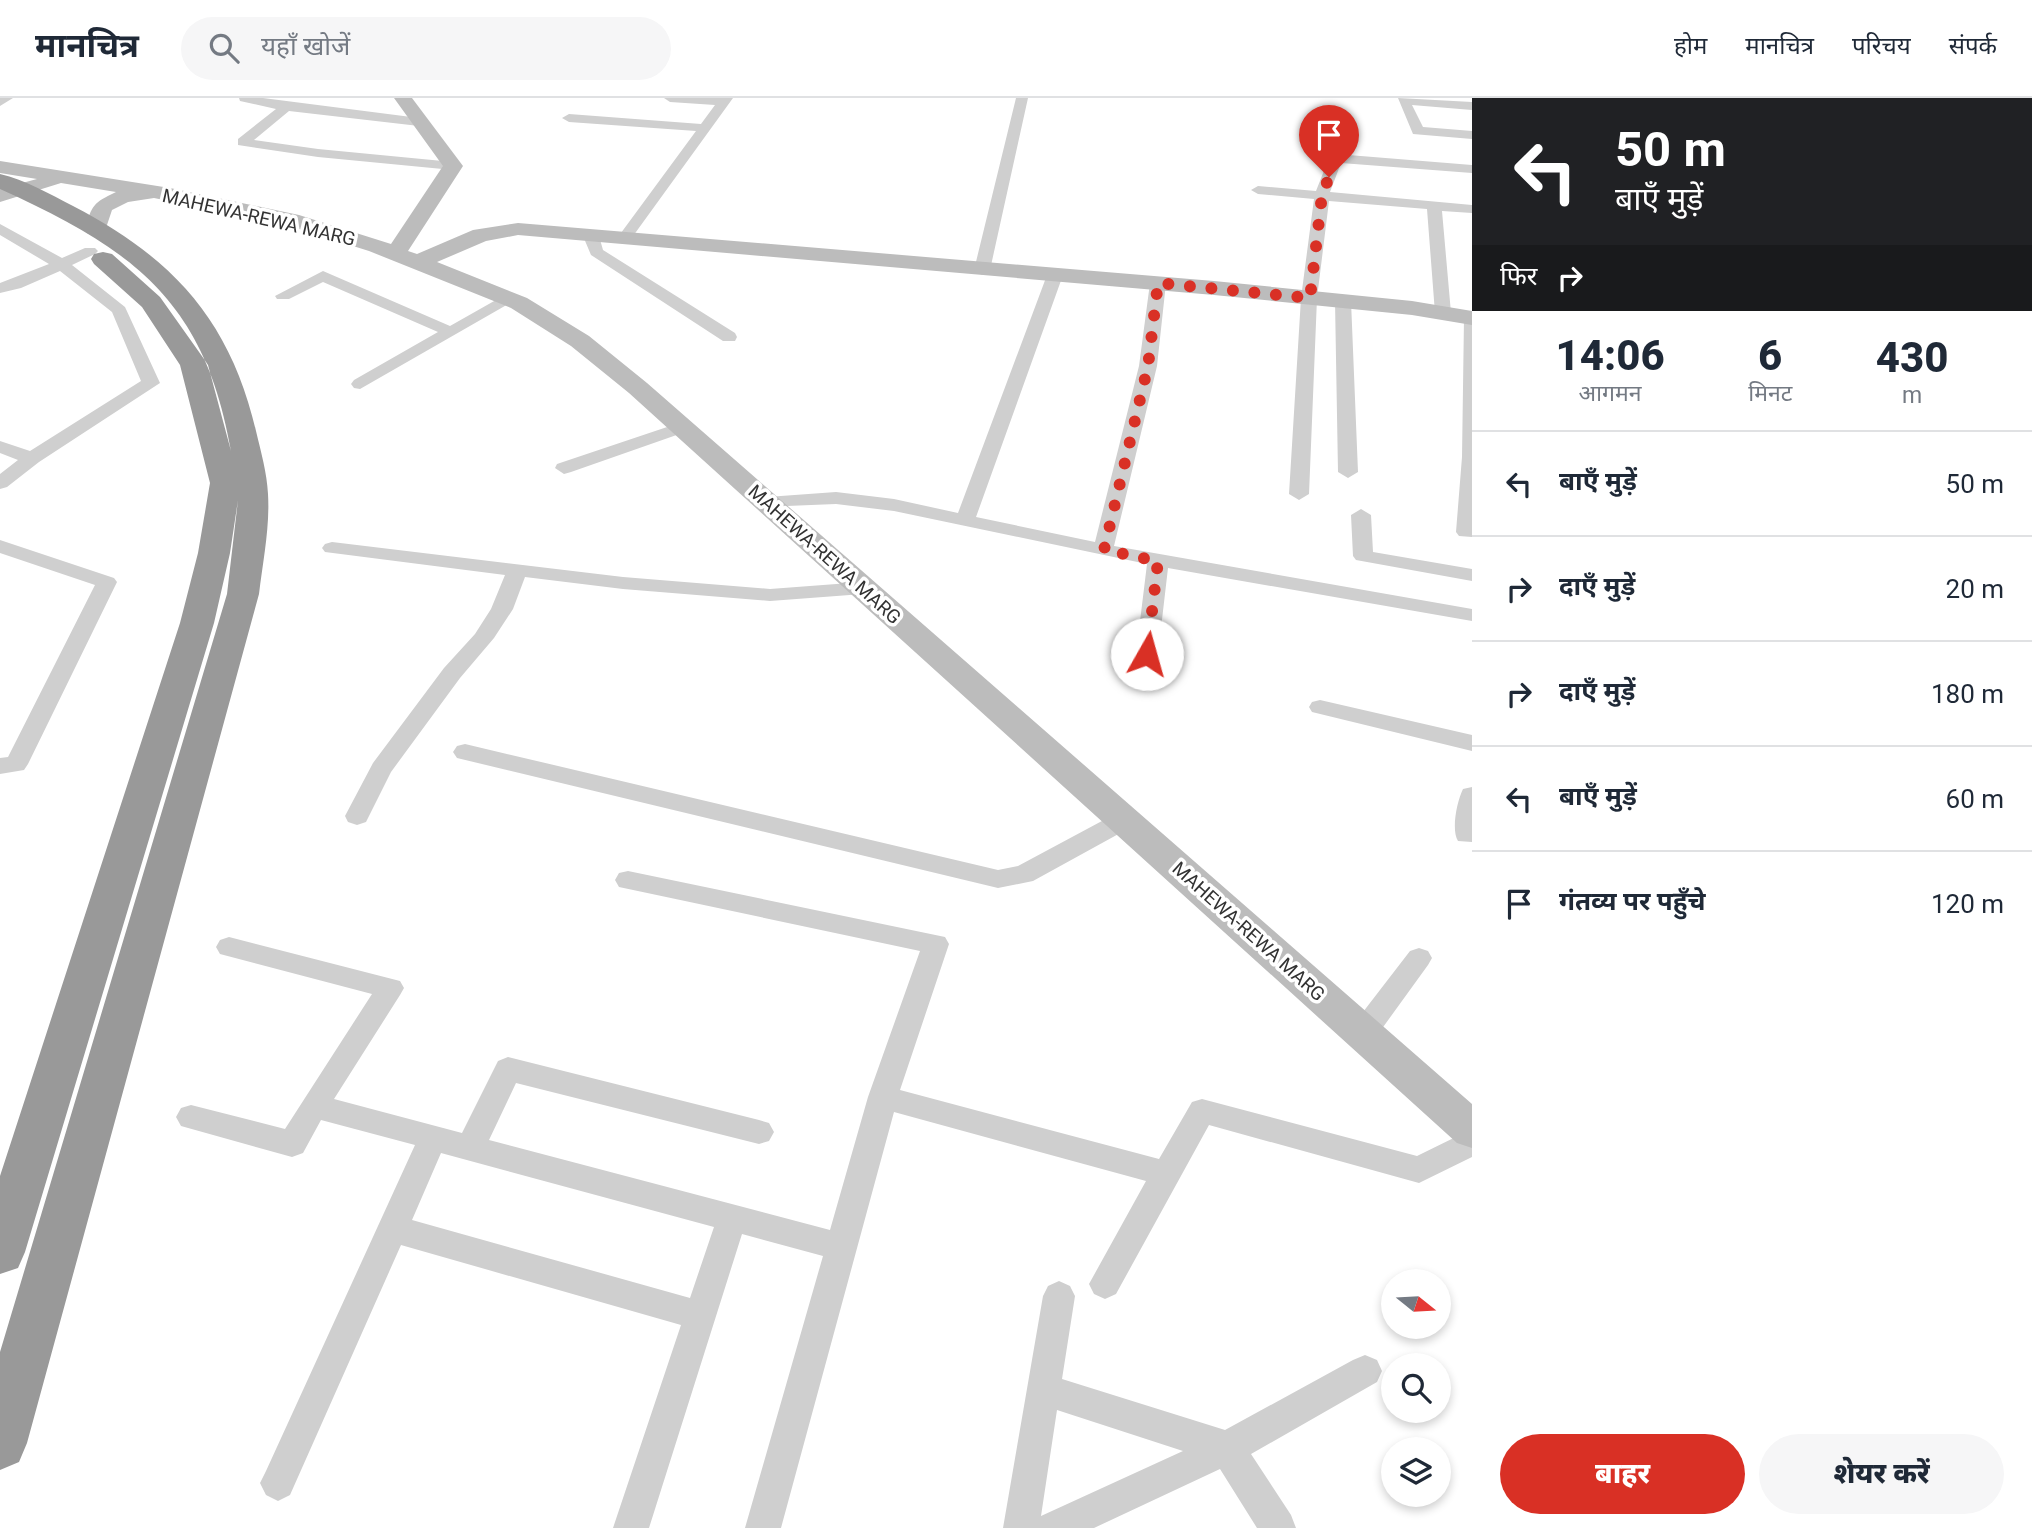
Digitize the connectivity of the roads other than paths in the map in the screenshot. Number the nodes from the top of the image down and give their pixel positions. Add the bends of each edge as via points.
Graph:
1 (7, 98) edge
2 (245, 98) edge
3 (403, 98) edge
4 (670, 98) edge
5 (1022, 98) edge
6 (725, 100) edge
7 (0, 102) edge
8 (1472, 106) edge
9 (286, 107) junction
10 (569, 118) dead end
11 (419, 122) junction
12 (704, 128) junction
13 (1472, 135) edge
14 (453, 166) junction
15 (1472, 169) edge
16 (69, 177) junction
17 (4, 186) edge
18 (1258, 190) dead end
19 (154, 192) junction
20 (1322, 195) junction
21 (1434, 206) junction
22 (1472, 209) edge
23 (0, 229) edge
24 (591, 236) junction
25 (623, 240) junction
26 (82, 248) junction
27 (406, 258) junction
28 (982, 270) junction
29 (1055, 275) junction
30 (1158, 283) junction
31 (0, 289) edge
32 (283, 296) dead end
33 (1310, 298) junction
34 (509, 299) junction
35 (1343, 301) junction
36 (1443, 313) junction
37 (1472, 318) edge
38 (451, 332) junction
39 (729, 337) dead end
40 (360, 384) dead end
41 (681, 427) junction
42 (0, 447) edge
43 (32, 458) junction
44 (1471, 458) edge
45 (564, 468) dead end
46 (1348, 472) dead end
47 (0, 482) edge
48 (1299, 494) dead end
49 (767, 503) junction
50 (1361, 515) dead end
51 (966, 518) junction
52 (1466, 532) dead end
53 (0, 546) edge
54 (332, 548) dead end
55 (1104, 550) junction
56 (1158, 561) junction
57 (517, 570) junction
58 (1472, 575) edge
59 (863, 588) junction
60 (1472, 615) edge
61 (1147, 654) dead end
62 (1320, 707) dead end
63 (1472, 743) edge
64 (465, 752) dead end
65 (0, 766) edge
66 (1472, 795) edge
67 (357, 816) dead end
68 (1124, 820) junction
69 (1467, 835) dead end
70 (628, 880) dead end
71 (229, 947) dead end
72 (1419, 958) dead end
73 (1363, 1033) junction
74 (883, 1097) junction
75 (314, 1106) junction
76 (191, 1117) dead end
77 (1472, 1130) edge
78 (758, 1132) dead end
79 (433, 1138) junction
80 (1472, 1142) edge
81 (470, 1147) junction
82 (1167, 1174) junction
83 (732, 1218) junction
84 (393, 1229) junction
85 (841, 1247) junction
86 (0, 1252) edge
87 (1105, 1284) dead end
88 (1059, 1296) dead end
89 (700, 1316) junction
90 (1365, 1371) dead end
91 (1044, 1389) junction
92 (0, 1443) edge
93 (1227, 1448) junction
94 (278, 1483) dead end
95 (631, 1528) edge
96 (763, 1528) edge
97 (1021, 1528) edge
98 (1055, 1528) edge
99 (1278, 1528) edge

1 - 7 street
2 - 9 street
3 - 11 main road
4 - 6 street
5 - 28 street
6 - 12 street
8 - 13 street via 1403,100 1418,131
9 - 11 street
9 - 14 street via 243,142
10 - 12 street
11 - 14 main road
12 - 25 street
14 - 27 main road via 419,221
15 - 20 street via 1336,158
16 - 17 main road
16 - 17 main road, MAHEWA-REWA MARG
16 - 19 main road, MAHEWA-REWA MARG
17 - 26 highway
18 - 20 street
19 - 26 main road via 123,196 102,207
19 - 27 main road, MAHEWA-REWA MARG via 291,220
20 - 21 street
20 - 33 street
21 - 22 street
21 - 36 street
23 - 26 street
24 - 25 main road
24 - 27 main road via 518,229
24 - 39 street via 596,252
25 - 28 main road
26 - 31 street
26 - 43 street via 119,310 151,383
26 - 86 highway via 105,260 151,302 194,365 226,483 197,623
26 - 92 highway via 162,275 196,313 225,365 242,426 253,498 243,594
27 - 34 main road, MAHEWA-REWA MARG
28 - 29 main road
29 - 30 main road
29 - 51 street
30 - 33 main road
30 - 55 street via 1148,366
32 - 38 street via 323,276
33 - 35 main road
33 - 48 street
34 - 38 street
34 - 41 main road, MAHEWA-REWA MARG via 580,341
35 - 36 main road
35 - 46 street
36 - 37 main road
37 - 44 street
38 - 40 street
41 - 45 street
41 - 49 main road, MAHEWA-REWA MARG
42 - 43 street
43 - 47 street
44 - 52 street
49 - 51 street via 836,498
49 - 59 main road, MAHEWA-REWA MARG
50 - 58 street via 1363,556
51 - 55 street
53 - 65 street via 107,582 16,764
54 - 57 street
55 - 56 street
56 - 60 street
56 - 61 street
57 - 59 street via 770,595
57 - 67 street via 502,609 381,769
59 - 68 main road, MAHEWA-REWA MARG
62 - 63 street
64 - 68 street via 998,879 1024,874
66 - 69 street
68 - 73 main road, MAHEWA-REWA MARG
70 - 74 street via 936,944
71 - 75 street via 390,988
72 - 73 street
73 - 77 main road, MAHEWA-REWA MARG
74 - 82 street
74 - 85 street
75 - 76 street via 292,1144
75 - 79 street
78 - 81 street via 508,1069
79 - 81 street
79 - 84 street
80 - 82 street via 1419,1170 1202,1111
81 - 83 street
82 - 87 street
83 - 85 street
83 - 89 street
84 - 89 street
84 - 94 street
85 - 96 street
88 - 91 street
89 - 95 street
90 - 93 street
91 - 93 street
91 - 97 street
93 - 98 street
93 - 99 street

